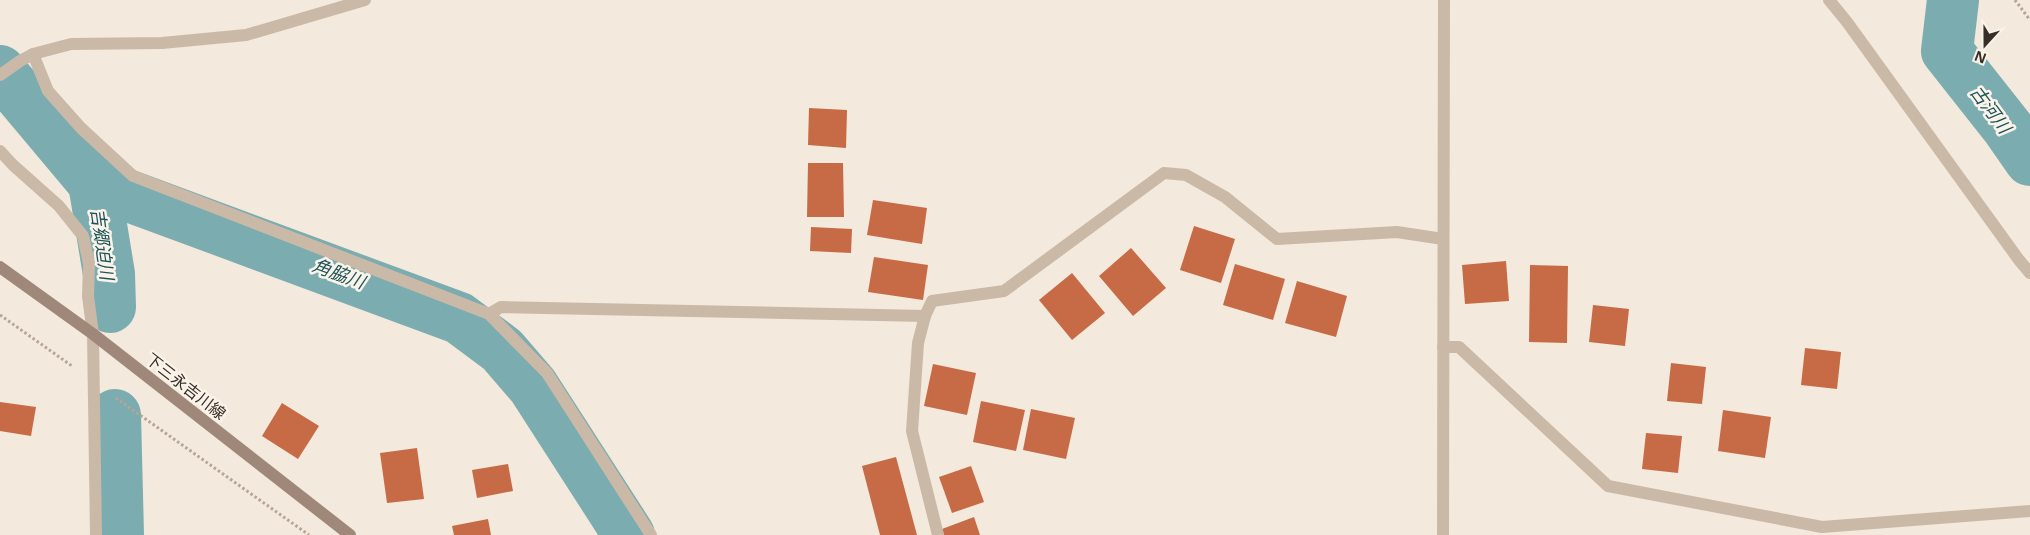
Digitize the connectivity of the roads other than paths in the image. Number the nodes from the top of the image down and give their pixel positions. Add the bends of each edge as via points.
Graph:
1 (365, 0) edge
2 (1444, 0) edge
3 (1829, 0) edge
4 (33, 54) junction
5 (0, 75) edge
6 (0, 151) edge
7 (1443, 239) junction
8 (0, 267) edge
9 (2030, 273) edge
10 (489, 314) junction
11 (925, 316) junction
12 (92, 334) junction
13 (1443, 347) junction
14 (2030, 511) edge
15 (96, 535) edge
16 (350, 535) edge
17 (652, 535) edge
18 (938, 535) edge
19 (1443, 535) edge

1 - 4 street via 246,35 162,43 71,44
2 - 7 street
3 - 9 street
4 - 5 street
4 - 10 street via 48,91 81,128 133,176
6 - 12 street via 59,206 82,236 89,264
7 - 11 street via 1397,232 1276,239 1225,197 1186,176 1164,173 1004,291 932,301
7 - 13 street
8 - 12 main road, 下三永吉川線
10 - 11 street via 501,307
10 - 17 street via 547,373
11 - 18 street via 918,343 912,431
12 - 15 street
12 - 16 main road, 下三永吉川線
13 - 14 street via 1459,347 1608,486 1822,527
13 - 19 street

